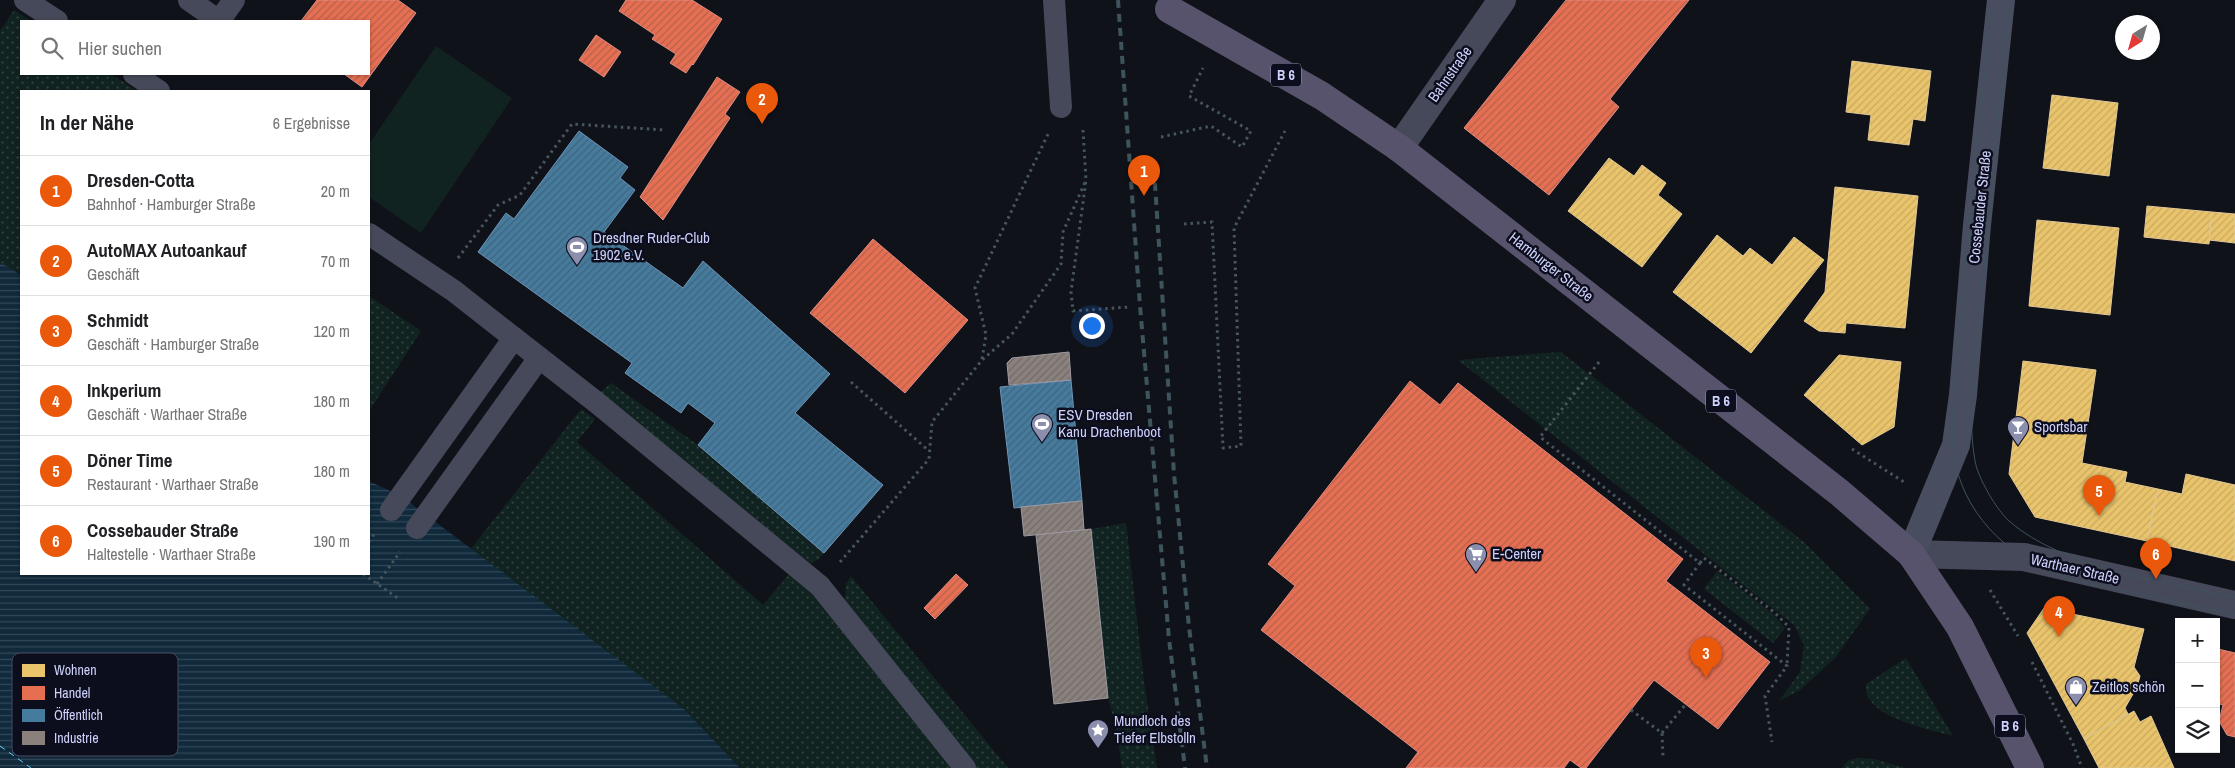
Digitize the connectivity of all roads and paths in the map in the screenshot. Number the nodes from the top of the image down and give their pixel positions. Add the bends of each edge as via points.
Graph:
1 (25, 0) edge
2 (189, 0) edge
3 (234, 0) edge
4 (1054, 0) edge
5 (1502, 0) edge
6 (2001, 0) edge
7 (1169, 9) dead end
8 (55, 20) edge
9 (218, 20) edge
10 (220, 20) edge
11 (136, 75) edge
12 (161, 85) edge
13 (1189, 96) dead end
14 (1061, 107) joint
15 (1082, 122) dead end
16 (666, 130) dead end
17 (1285, 131) dead end
18 (1161, 137) dead end
19 (1399, 148) junction
20 (1086, 180) junction
21 (1184, 224) dead end
22 (370, 235) edge
23 (440, 282) junction
24 (1129, 307) dead end
25 (514, 338) junction
26 (539, 358) junction
27 (982, 360) junction
28 (1599, 362) dead end
29 (851, 382) dead end
30 (930, 452) junction
31 (391, 510) dead end
32 (417, 528) dead end
33 (403, 548) dead end
34 (1912, 554) junction
35 (1700, 563) junction
36 (364, 575) edge
37 (377, 584) junction
38 (820, 586) junction
39 (399, 599) dead end
40 (2235, 605) edge
41 (2032, 662) dead end
42 (1787, 666) junction
43 (1686, 704) dead end
44 (1631, 710) dead end
45 (1662, 733) junction
46 (1772, 742) dead end
47 (1663, 758) dead end
48 (965, 768) edge
49 (2030, 768) edge
50 (2082, 768) edge

1 - 8 lane
2 - 9 lane
3 - 10 lane
4 - 14 lane
5 - 19 street, Bahnstraße
6 - 34 main road, Cossebauder Straße via 1956,445
7 - 19 main road, Hamburger Straße / B 6 via 1322,96
11 - 12 lane
13 - 18 path via 1251,131 1242,146 1210,126
14 - 27 path via 975,288 986,335
15 - 20 path
16 - 23 path via 572,124 520,195 498,205
17 - 21 path via 1234,228 1241,446 1223,448 1212,222
19 - 34 main road, Hamburger Straße / B 6
20 - 24 path via 1071,292 1073,311
20 - 27 path via 1063,232 1061,264 1012,334
22 - 23 lane
23 - 25 lane
25 - 26 lane
25 - 31 lane
26 - 32 lane
26 - 38 lane
27 - 30 path via 932,422
28 - 35 path via 1540,436
29 - 30 path
30 - 38 path via 929,459
33 - 37 path
34 - 40 street, Warthaer Straße via 2024,557
34 - 49 main road, B 6 via 1960,627
35 - 42 path via 1704,558 1789,627
35 - 42 path via 1684,585
36 - 37 path
37 - 39 path
38 - 48 lane
41 - 50 path
42 - 46 path via 1765,696
43 - 45 path
44 - 45 path
45 - 47 path

